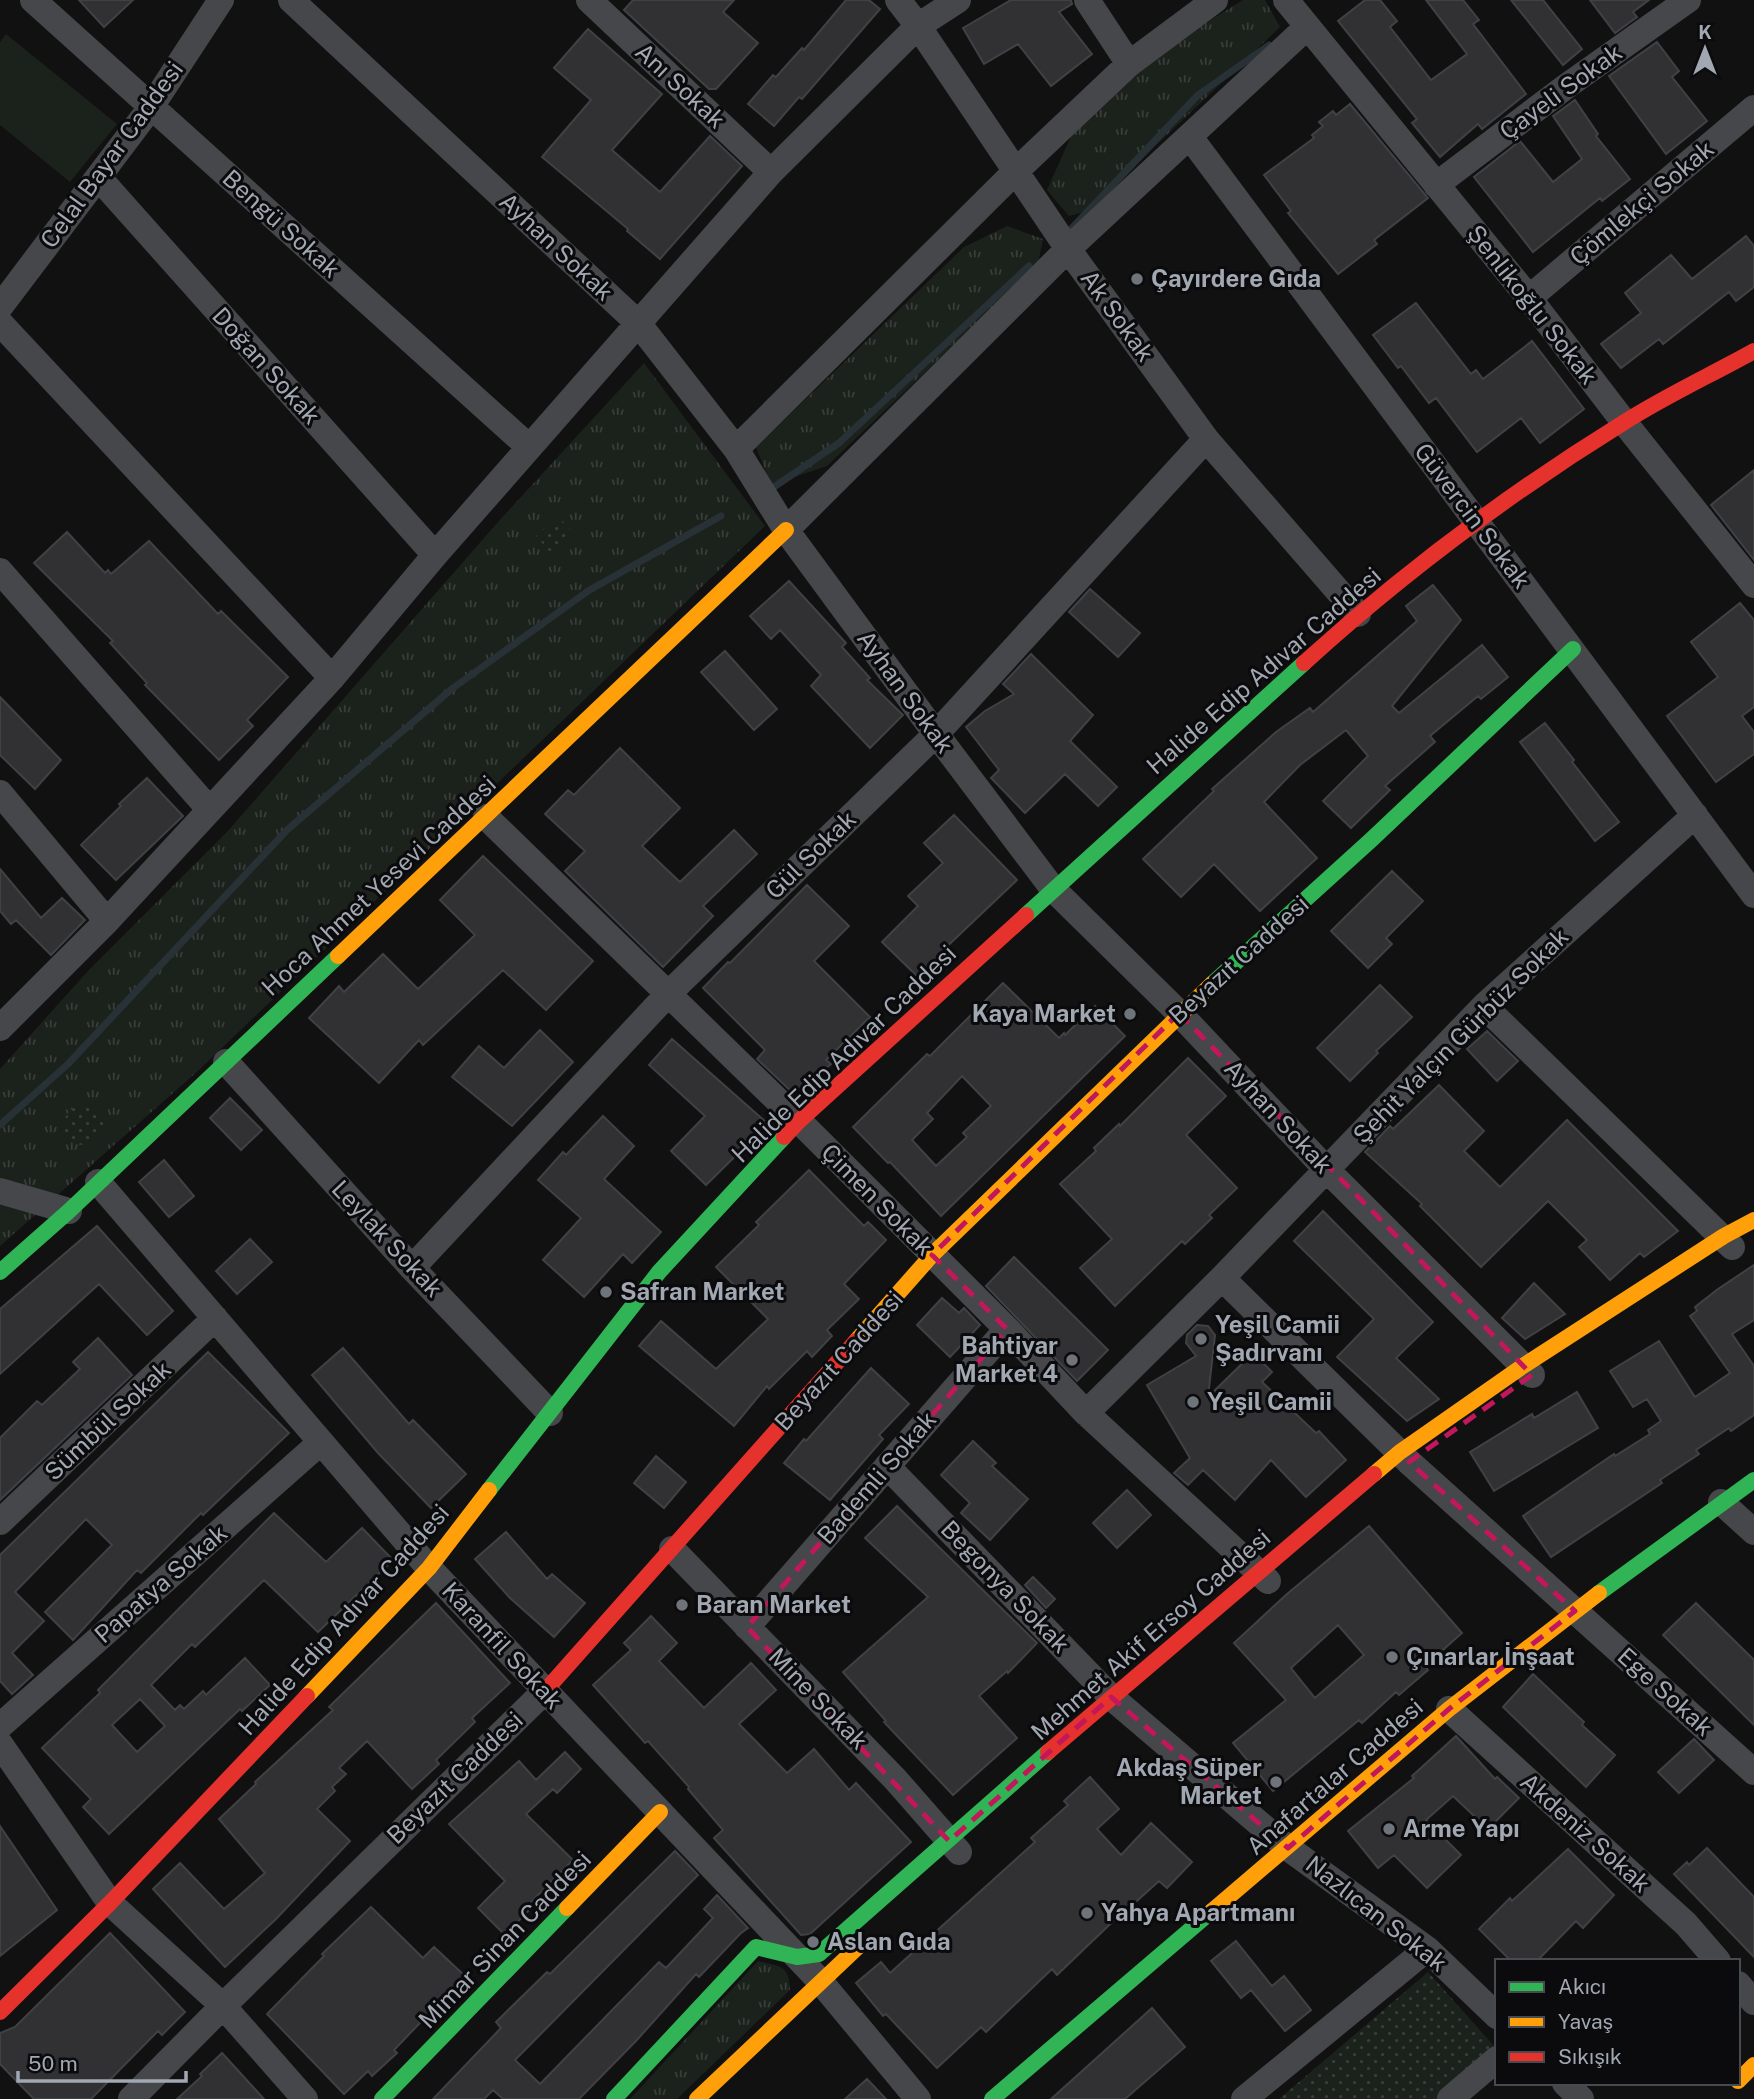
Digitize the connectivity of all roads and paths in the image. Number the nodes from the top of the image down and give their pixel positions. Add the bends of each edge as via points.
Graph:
1 (33, 0) edge
2 (221, 0) edge
3 (291, 0) edge
4 (589, 0) edge
5 (898, 0) edge
6 (958, 0) edge
7 (1087, 0) edge
8 (1215, 0) edge
9 (1688, 0) edge
10 (1302, 10) edge
11 (918, 26) junction
12 (1129, 64) junction
13 (151, 107) junction
14 (1754, 108) edge
15 (1189, 137) junction
16 (1016, 171) junction
17 (771, 172) junction
18 (98, 177) junction
19 (1436, 185) junction
20 (1068, 249) junction
21 (1529, 298) junction
22 (0, 307) edge
23 (0, 323) edge
24 (638, 323) junction
25 (1754, 351) edge
26 (1624, 422) junction
27 (1206, 439) junction
28 (529, 447) junction
29 (736, 449) junction
30 (1476, 522) junction
31 (786, 530) junction
32 (435, 555) junction
33 (0, 571) edge
34 (1754, 585) edge
35 (1358, 614) junction
36 (1573, 649) junction
37 (332, 678) junction
38 (936, 734) junction
39 (0, 793) edge
40 (209, 809) junction
41 (1695, 815) junction
42 (486, 817) junction
43 (1751, 883) edge
44 (1053, 889) junction
45 (107, 921) junction
46 (668, 994) junction
47 (1485, 1006) junction
48 (1179, 1013) junction
49 (1, 1024) edge
50 (226, 1062) junction
51 (799, 1121) junction
52 (1326, 1169) junction
53 (98, 1182) junction
54 (0, 1191) edge
55 (69, 1211) junction
56 (1754, 1220) edge
57 (1737, 1239) edge
58 (932, 1255) junction
59 (412, 1268) junction
60 (0, 1272) edge
61 (1222, 1278) junction
62 (215, 1318) junction
63 (1007, 1329) junction
64 (1528, 1370) junction
65 (550, 1413) junction
66 (1086, 1413) junction
67 (321, 1442) junction
68 (1404, 1457) junction
69 (887, 1466) junction
70 (1754, 1480) edge
71 (1721, 1502) junction
72 (0, 1522) edge
73 (1754, 1532) edge
74 (672, 1549) junction
75 (429, 1569) junction
76 (1264, 1577) junction
77 (1575, 1611) junction
78 (747, 1627) junction
79 (545, 1691) junction
80 (1118, 1702) junction
81 (1449, 1709) junction
82 (0, 1726) edge
83 (1104, 1726) dead end
84 (0, 1744) edge
85 (1754, 1772) edge
86 (660, 1812) junction
87 (1288, 1848) junction
88 (957, 1850) junction
89 (110, 1903) junction
90 (870, 1936) dead end
91 (1427, 1949) junction
92 (797, 1957) junction
93 (1716, 1959) edge
94 (820, 1982) junction
95 (1740, 1986) edge
96 (1754, 2002) edge
97 (223, 2006) junction
98 (0, 2012) edge
99 (1495, 2014) edge
100 (1495, 2061) edge
101 (1754, 2065) edge
102 (1740, 2079) edge
103 (1567, 2085) edge
104 (1004, 2095) edge
105 (131, 2099) edge
106 (305, 2099) edge
107 (382, 2099) edge
108 (614, 2099) edge
109 (697, 2099) edge
110 (918, 2099) edge
111 (1244, 2099) edge
112 (1450, 2099) edge
113 (1581, 2099) edge

1 - 13 street, Bengü Sokak
2 - 13 street, Celal Bayar Caddesi
3 - 24 street, Ayhan Sokak
4 - 17 street, Anı Sokak
5 - 11 street, Ak Sokak
6 - 11 street
7 - 12 street
8 - 12 street
9 - 19 street, Çayeli Sokak
10 - 15 street
10 - 19 street, Şenlikoğlu Sokak
11 - 16 street, Ak Sokak
11 - 17 street
12 - 16 street
13 - 18 street, Celal Bayar Caddesi
13 - 28 street, Bengü Sokak
14 - 21 street, Çömlekçi Sokak
15 - 20 street
15 - 30 street, Güvercin Sokak
16 - 20 street, Ak Sokak
16 - 29 street
17 - 24 street
18 - 22 street, Celal Bayar Caddesi
18 - 32 street, Doğan Sokak
19 - 21 street, Şenlikoğlu Sokak
20 - 27 street, Ak Sokak
20 - 31 street
21 - 26 street, Şenlikoğlu Sokak
23 - 37 street
24 - 28 street
24 - 29 street, Ayhan Sokak
25 - 26 street, Halide Edip Adıvar Caddesi
26 - 30 street, Halide Edip Adıvar Caddesi
26 - 34 street, Şenlikoğlu Sokak
27 - 35 street, Ak Sokak
27 - 38 street, Gül Sokak
28 - 32 street
29 - 31 street, Ayhan Sokak
30 - 35 street, Halide Edip Adıvar Caddesi
30 - 36 street, Güvercin Sokak
31 - 38 street, Ayhan Sokak
31 - 42 street, Hoca Ahmet Yesevi Caddesi
32 - 37 street
33 - 40 street
35 - 44 street, Halide Edip Adıvar Caddesi
36 - 41 street, Güvercin Sokak
36 - 48 street, Beyazıt Caddesi
37 - 40 street
38 - 44 street, Ayhan Sokak
38 - 46 street, Gül Sokak
39 - 45 street
40 - 45 street
41 - 43 street, Güvercin Sokak
41 - 47 street, Şehit Yalçın Gürbüz Sokak
42 - 46 street, Çimen Sokak
42 - 50 street, Hoca Ahmet Yesevi Caddesi
44 - 48 street, Ayhan Sokak
44 - 51 street, Halide Edip Adıvar Caddesi
45 - 49 street
46 - 51 street, Çimen Sokak
46 - 59 street, Gül Sokak
47 - 52 street, Şehit Yalçın Gürbüz Sokak
47 - 57 street
48 - 52 street, Ayhan Sokak
48 - 58 street, Beyazıt Caddesi
50 - 53 street, Hoca Ahmet Yesevi Caddesi
50 - 59 street, Leylak Sokak
51 - 58 street, Çimen Sokak
51 - 65 street, Halide Edip Adıvar Caddesi via 659,1272
52 - 61 street, Şehit Yalçın Gürbüz Sokak
52 - 64 street, Ayhan Sokak
53 - 55 street, Hoca Ahmet Yesevi Caddesi
53 - 62 street, Karanfil Sokak
54 - 55 street
55 - 60 street, Hoca Ahmet Yesevi Caddesi
56 - 57 street, Mehmet Akif Ersoy Caddesi
57 - 64 street, Mehmet Akif Ersoy Caddesi
58 - 63 street, Çimen Sokak
58 - 74 street, Beyazıt Caddesi
59 - 65 street, Leylak Sokak
61 - 66 street, Şehit Yalçın Gürbüz Sokak
61 - 68 street, Ege Sokak
62 - 67 street, Karanfil Sokak
62 - 72 street, Sümbül Sokak
63 - 66 street, Çimen Sokak
63 - 69 street, Bademli Sokak
64 - 68 street, Mehmet Akif Ersoy Caddesi
65 - 75 street, Halide Edip Adıvar Caddesi
66 - 76 street, Çimen Sokak
67 - 75 street, Karanfil Sokak
67 - 82 street, Papatya Sokak
68 - 76 street, Mehmet Akif Ersoy Caddesi
68 - 77 street, Ege Sokak
69 - 78 street, Bademli Sokak
69 - 80 street, Begonya Sokak
70 - 71 street, Anafartalar Caddesi
71 - 73 street
71 - 77 street, Anafartalar Caddesi
74 - 78 street, Mine Sokak
74 - 79 street, Beyazıt Caddesi
75 - 79 street, Karanfil Sokak
75 - 89 street, Halide Edip Adıvar Caddesi
76 - 80 street, Mehmet Akif Ersoy Caddesi
77 - 81 street, Anafartalar Caddesi
77 - 85 street, Ege Sokak
78 - 88 street, Mine Sokak via 895,1779
79 - 86 street, Karanfil Sokak
79 - 97 street, Beyazıt Caddesi
80 - 83 street, Mehmet Akif Ersoy Caddesi
80 - 87 street, Nazlıcan Sokak
80 - 88 street, Mehmet Akif Ersoy Caddesi
81 - 87 street, Anafartalar Caddesi
81 - 93 street, Akdeniz Sokak via 1686,1924
84 - 89 street
86 - 92 street, Karanfil Sokak
86 - 107 street, Mimar Sinan Caddesi
87 - 91 street, Nazlıcan Sokak
87 - 104 street, Anafartalar Caddesi
88 - 92 street, Mehmet Akif Ersoy Caddesi via 819,1954
89 - 97 street
89 - 98 street, Halide Edip Adıvar Caddesi
90 - 94 street
91 - 99 street, Nazlıcan Sokak
91 - 111 street
92 - 94 street, Karanfil Sokak
92 - 108 street via 756,1947
94 - 109 street
94 - 110 street, Karanfil Sokak
95 - 96 street
97 - 105 street, Beyazıt Caddesi
97 - 106 street
100 - 112 street
101 - 102 street
103 - 113 street

